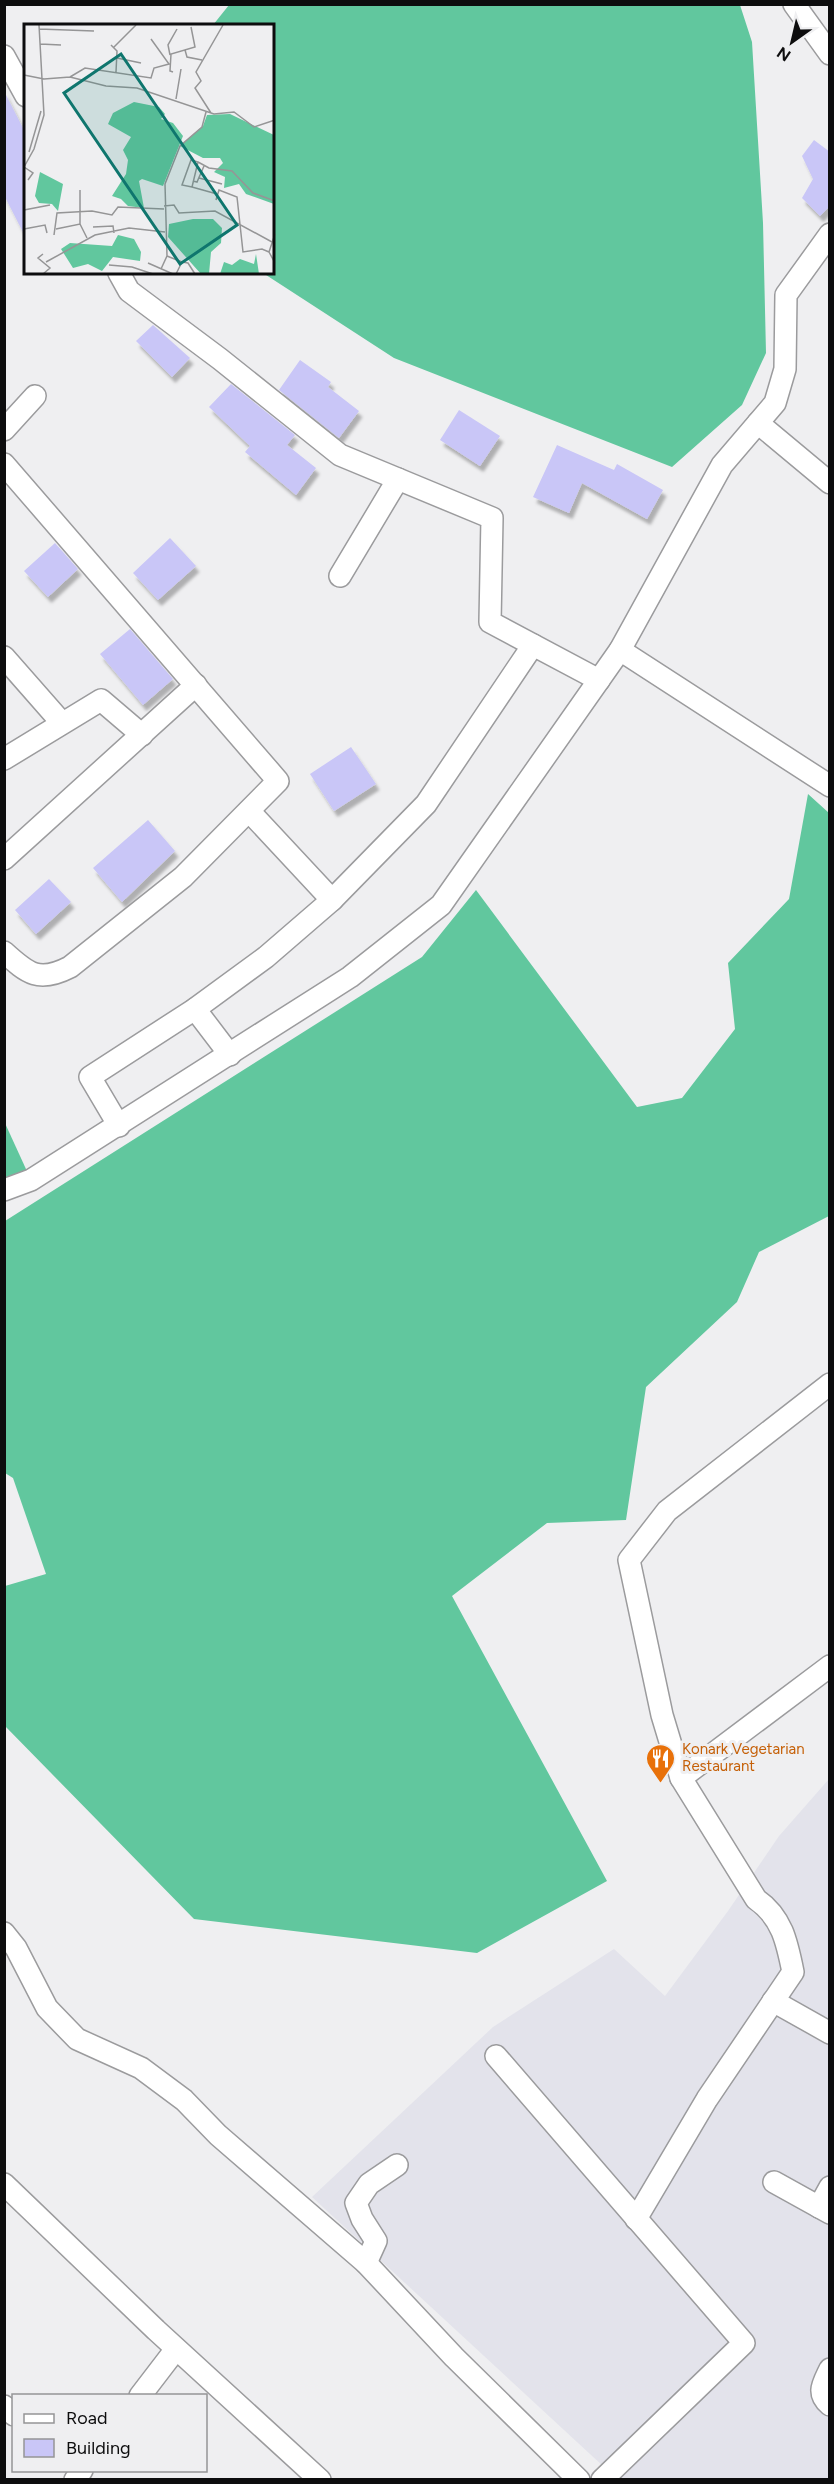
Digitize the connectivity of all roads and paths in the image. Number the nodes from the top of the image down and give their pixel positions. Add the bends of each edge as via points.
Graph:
1 (794, 4) edge
2 (830, 54) edge
3 (4, 56) edge
4 (24, 92) edge
5 (830, 234) edge
6 (120, 274) edge
7 (35, 396) dead end
8 (758, 423) junction
9 (4, 430) edge
10 (4, 464) edge
11 (398, 479) junction
12 (830, 483) edge
13 (340, 576) dead end
14 (533, 645) junction
15 (620, 650) junction
16 (4, 657) edge
17 (599, 680) junction
18 (196, 686) junction
19 (62, 723) junction
20 (142, 735) junction
21 (4, 759) edge
22 (830, 786) edge
23 (249, 811) junction
24 (4, 859) edge
25 (332, 900) junction
26 (4, 952) edge
27 (195, 1009) junction
28 (230, 1055) junction
29 (118, 1126) junction
30 (4, 1190) edge
31 (830, 1384) edge
32 (830, 1666) edge
33 (681, 1778) junction
34 (4, 1933) edge
35 (773, 2001) junction
36 (830, 2033) edge
37 (496, 2056) dead end
38 (397, 2165) dead end
39 (774, 2182) dead end
40 (4, 2184) edge
41 (830, 2187) edge
42 (824, 2210) edge
43 (636, 2219) junction
44 (366, 2263) junction
45 (176, 2349) junction
46 (830, 2368) edge
47 (142, 2394) edge
48 (830, 2405) edge
49 (320, 2480) edge
50 (579, 2480) edge
51 (602, 2480) edge

1 - 2 street
3 - 4 street
5 - 8 street via 786,295 784,369 775,404
6 - 11 street via 129,291 339,455
7 - 9 street
8 - 12 street
8 - 15 street via 722,465
10 - 18 street
11 - 13 street
11 - 14 street via 492,518 490,622
14 - 17 street
14 - 25 street via 426,804
15 - 17 street
15 - 22 street
16 - 19 street
17 - 28 street via 441,905 350,977
18 - 20 street
18 - 23 street via 278,781
19 - 20 street via 101,700
19 - 21 street
20 - 24 street
23 - 25 street
23 - 26 street via 183,877 70,967 53,976 37,976
25 - 27 street via 266,957
27 - 28 street
27 - 29 street via 90,1077
28 - 29 street
29 - 30 street via 31,1180
31 - 33 street via 667,1511 629,1560 662,1715
32 - 33 street
33 - 35 street via 756,1899 769,1908 785,1933 793,1972
34 - 44 street via 47,2008 76,2039 141,2068 184,2100 218,2136
35 - 36 street
35 - 43 street via 707,2099
37 - 43 street
38 - 44 street via 369,2184 356,2203 376,2241
39 - 42 street
40 - 45 street
41 - 42 street
43 - 51 street via 744,2343
44 - 50 street via 454,2357
45 - 47 street
45 - 49 street
46 - 48 street via 820,2391

